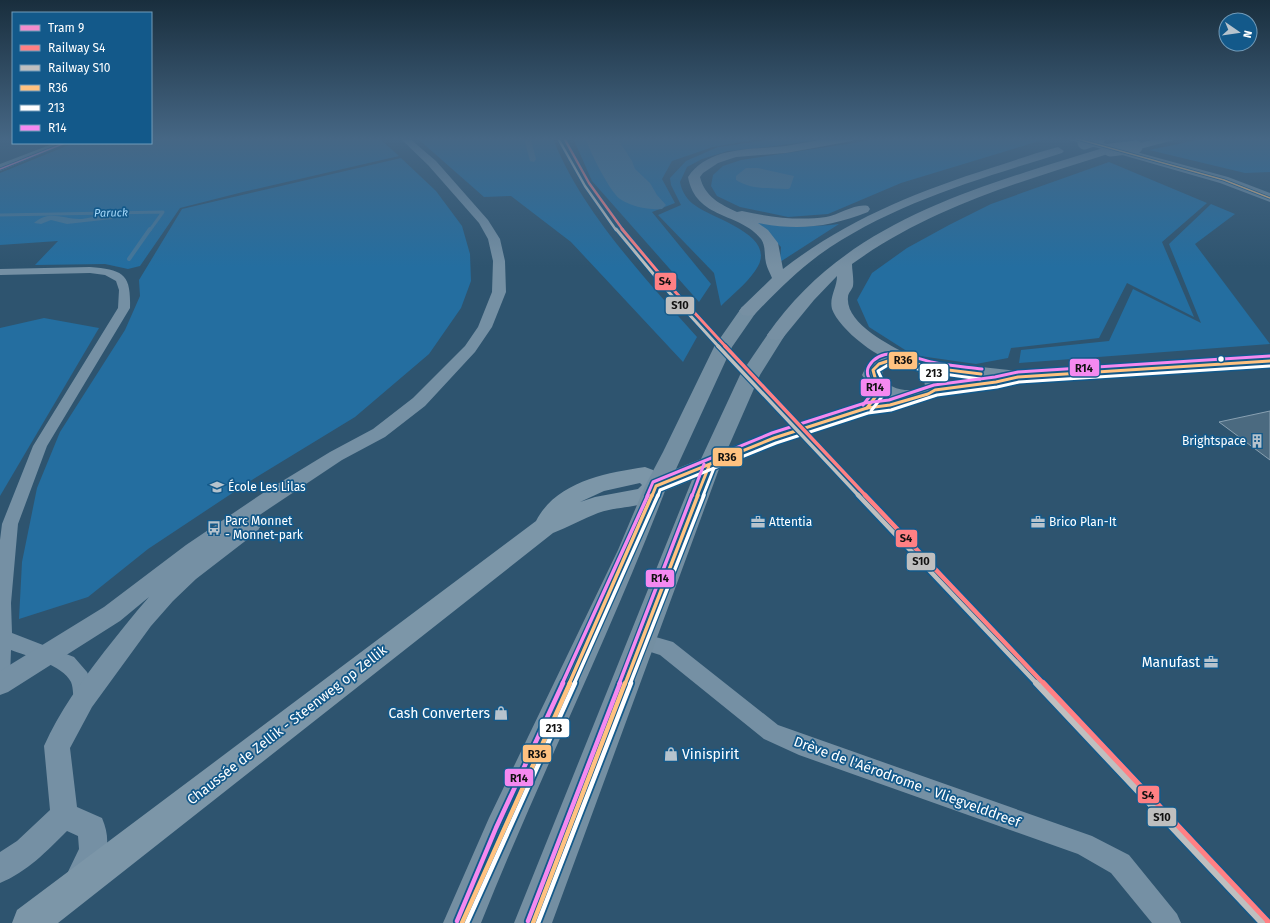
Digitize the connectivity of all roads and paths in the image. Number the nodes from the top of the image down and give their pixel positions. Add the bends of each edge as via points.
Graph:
1 (448, 181) edge
2 (694, 181) edge
3 (961, 181) edge
4 (1012, 181) edge
5 (1227, 181) edge
6 (1243, 181) edge
7 (1270, 188) edge
8 (921, 196) junction
9 (1270, 198) edge
10 (722, 210) junction
11 (844, 262) junction
12 (0, 272) edge
13 (12, 272) junction
14 (780, 278) junction
15 (0, 280) edge
16 (743, 317) joint
17 (770, 343) joint
18 (902, 359) junction
19 (1270, 361) edge
20 (921, 366) junction
21 (1018, 377) junction
22 (926, 394) junction
23 (366, 441) junction
24 (709, 466) junction
25 (656, 486) junction
26 (2, 638) junction
27 (642, 641) junction
28 (45, 655) junction
29 (0, 677) edge
30 (0, 684) edge
31 (83, 700) junction
32 (64, 815) junction
33 (0, 868) edge
34 (74, 890) junction
35 (30, 923) edge
36 (462, 923) edge
37 (533, 923) edge
38 (1168, 923) edge

1 - 23 street via 484,222 494,239 499,261 499,292 485,327 461,360 419,402
2 - 10 highway via 697,192 706,201
3 - 8 highway
4 - 11 highway via 942,207 884,235
5 - 9 main road
6 - 7 main road
8 - 10 highway via 880,203 837,219 815,222 773,220
8 - 14 highway via 847,230 817,249
10 - 14 highway via 753,226 765,236 773,248 773,261
11 - 17 highway via 812,290
11 - 18 highway via 845,285 839,299 843,313 852,327 867,339
12 - 13 street
13 - 15 street
13 - 26 street via 108,272 121,279 125,290 124,308 40,446 10,524 2,603
14 - 16 highway
16 - 25 main road via 712,370
17 - 24 main road via 750,375
18 - 20 main road
18 - 22 main road via 878,363 873,368 874,381 889,392
19 - 21 main road
20 - 21 main road
20 - 22 main road via 930,372 936,386
21 - 22 main road
22 - 24 main road, Chaussée de Zellik - Steenweg op Zellik via 890,405 867,408 813,425 774,438
23 - 28 street via 336,456 273,496 193,551 112,614
23 - 31 street via 234,538 169,590 143,619
24 - 25 main road, Chaussée de Zellik - Steenweg op Zellik
24 - 27 main road
25 - 34 main road, Chaussée de Zellik - Steenweg op Zellik via 644,496 595,505 545,527
25 - 36 main road via 630,550 501,830
26 - 28 street
26 - 29 street
27 - 37 main road
27 - 38 street, Drève de l'Aérodrome - Vliegvelddreef via 666,648 771,732 1084,844 1120,864
28 - 30 street
28 - 31 street via 67,663 76,673 80,678
31 - 32 street via 57,746
32 - 33 street via 27,852
32 - 34 street via 92,828 93,851
34 - 35 main road, Chaussée de Zellik - Steenweg op Zellik

